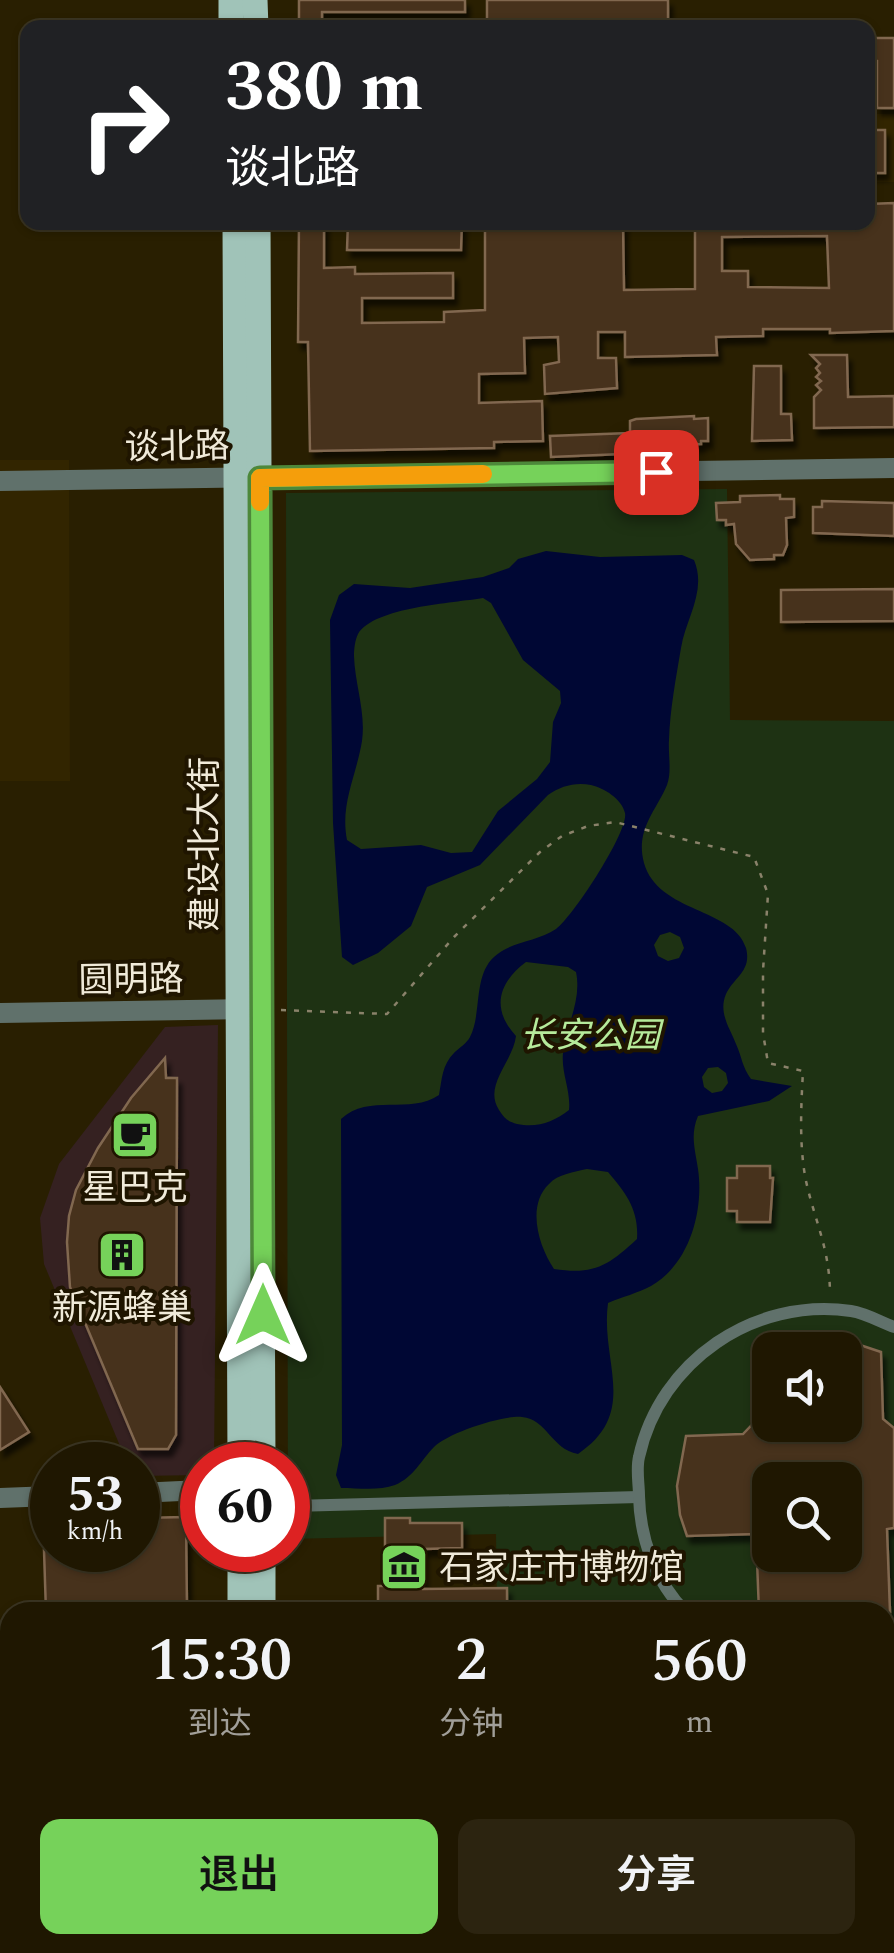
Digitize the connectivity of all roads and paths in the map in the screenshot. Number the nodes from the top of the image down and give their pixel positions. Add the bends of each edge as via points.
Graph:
1 (237, 230) edge
2 (256, 230) edge
3 (247, 277) junction
4 (894, 468) edge
5 (248, 478) junction
6 (0, 481) edge
7 (251, 1009) junction
8 (0, 1013) edge
9 (830, 1311) junction
10 (894, 1327) edge
11 (241, 1442) edge
12 (262, 1442) edge
13 (639, 1496) junction
14 (30, 1497) edge
15 (0, 1498) edge
16 (310, 1505) edge
17 (240, 1572) edge
18 (263, 1572) edge
19 (240, 1602) edge
20 (263, 1602) edge
21 (675, 1602) edge

1 - 3 main road, 建设北大街
2 - 3 main road
3 - 5 main road, 建设北大街
4 - 5 street, 谈北路
5 - 6 street, 谈北路
5 - 7 main road, 建设北大街
7 - 8 street, 圆明路
7 - 9 path via 387,1014 540,852 588,826 615,822 754,857 768,894 768,1063 803,1071 806,1180 827,1248
7 - 11 main road, 建设北大街
7 - 12 main road, 建设北大街
9 - 10 street via 852,1311
9 - 13 street via 781,1312 715,1340 665,1392 638,1458
13 - 16 street
13 - 21 street via 640,1530
14 - 15 street
17 - 19 main road
18 - 20 main road

